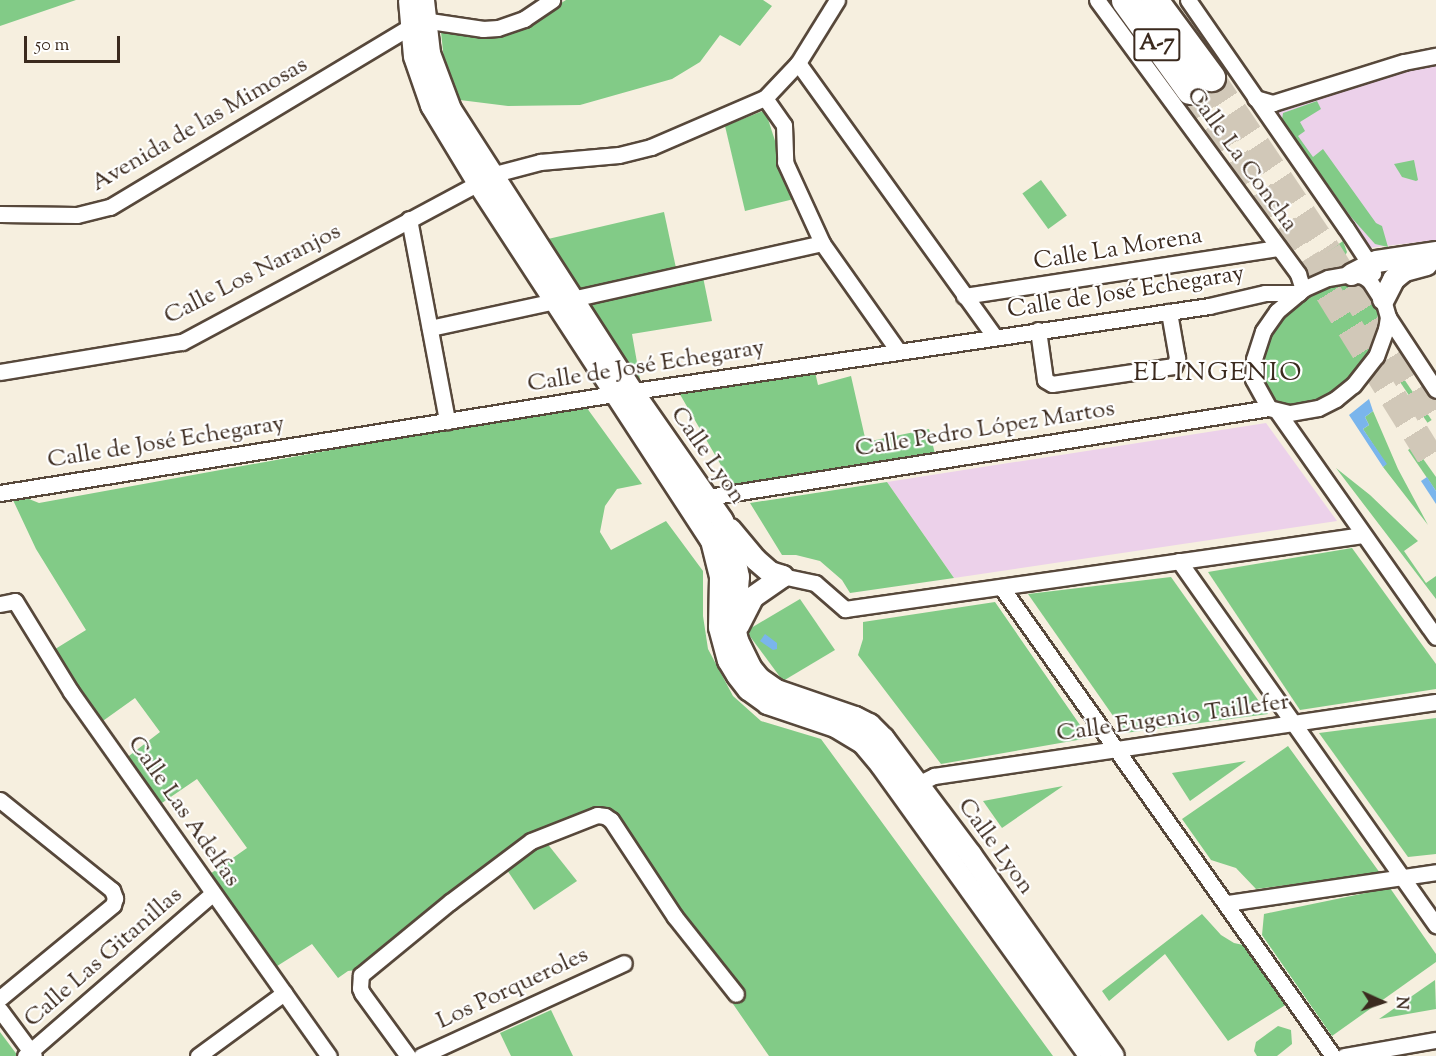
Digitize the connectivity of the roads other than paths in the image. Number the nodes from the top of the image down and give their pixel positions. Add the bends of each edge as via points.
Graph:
1 (409, 0) edge
2 (552, 0) edge
3 (837, 0) edge
4 (1097, 0) edge
5 (1125, 0) edge
6 (1154, 0) edge
7 (1188, 0) edge
8 (419, 16) edge
9 (1436, 56) edge
10 (798, 63) junction
11 (765, 98) junction
12 (1255, 98) junction
13 (1273, 103) junction
14 (1272, 122) junction
15 (485, 179) junction
16 (0, 214) edge
17 (409, 219) junction
18 (822, 243) junction
19 (1278, 248) junction
20 (1436, 252) edge
21 (1436, 262) edge
22 (1360, 268) junction
23 (1301, 291) junction
24 (964, 296) junction
25 (564, 300) junction
26 (1382, 300) junction
27 (1169, 312) junction
28 (429, 328) junction
29 (1038, 330) junction
30 (994, 336) junction
31 (899, 352) junction
32 (0, 372) edge
33 (1436, 390) edge
34 (623, 393) junction
35 (1273, 410) junction
36 (447, 421) junction
37 (0, 493) edge
38 (708, 497) junction
39 (722, 520) junction
40 (1363, 535) junction
41 (1179, 561) junction
42 (782, 576) junction
43 (1002, 588) junction
44 (0, 604) edge
45 (735, 631) junction
46 (1436, 637) edge
47 (1436, 702) edge
48 (1294, 724) junction
49 (1119, 750) junction
50 (918, 784) junction
51 (0, 800) edge
52 (1436, 872) edge
53 (1403, 878) junction
54 (212, 894) junction
55 (1227, 903) junction
56 (1436, 925) edge
57 (624, 963) dead end
58 (284, 993) junction
59 (736, 994) dead end
60 (0, 999) edge
61 (0, 1010) edge
62 (1436, 1040) edge
63 (30, 1054) edge
64 (198, 1056) edge
65 (329, 1056) edge
66 (408, 1056) edge
67 (421, 1056) edge
68 (1090, 1056) edge
69 (1113, 1056) edge
70 (1333, 1056) edge
71 (1344, 1056) edge

1 - 8 street, Calle Lyon
2 - 8 street via 524,19 498,28 483,29
3 - 10 street, Calle Los Naranjos
4 - 19 street, Calle La Concha
5 - 6 highway, A-7 via 1200,84
7 - 12 street
8 - 15 street, Calle Lyon via 440,87
8 - 16 street, Avenida de las Mimosas via 110,207 77,215
9 - 13 street via 1404,62
10 - 11 street, Calle Los Naranjos
10 - 24 street
11 - 15 street, Calle Los Naranjos via 651,147 619,155 540,162
11 - 18 street via 784,125 785,162
12 - 13 street
12 - 14 street
13 - 14 street
14 - 22 street
15 - 17 street, Calle Los Naranjos
15 - 25 street, Calle Lyon
17 - 28 street
17 - 32 street, Calle Los Naranjos via 182,342
18 - 25 street
18 - 31 street
19 - 23 street, Calle La Concha via 1298,274
19 - 24 street, Calle La Morena
20 - 22 street
21 - 26 street via 1404,270 1393,279
22 - 23 street
22 - 26 street
23 - 27 street, Calle de José Echegaray via 1265,293
23 - 35 street via 1271,318 1257,347 1254,379
24 - 30 street
25 - 28 street
25 - 34 street, Calle Lyon
26 - 33 street
26 - 35 street via 1376,356 1353,385 1336,399 1306,412
27 - 29 street, Calle de José Echegaray
27 - 29 street via 1177,358 1174,366 1052,384 1045,380
28 - 36 street
29 - 30 street, Calle de José Echegaray
30 - 31 street, Calle de José Echegaray
31 - 34 street, Calle de José Echegaray
34 - 36 street, Calle de José Echegaray
34 - 38 street, Calle Lyon
34 - 68 street, Calle Lyon via 711,540 720,577 719,627 728,660 737,675 767,704 835,726 862,742
35 - 38 street, Calle Pedro López Martos
35 - 40 street
36 - 37 street, Calle de José Echegaray
38 - 39 street, Calle Lyon
39 - 42 street via 755,559 770,572
39 - 45 street, Calle Lyon via 738,576
40 - 41 street
40 - 46 street
41 - 43 street
41 - 48 street
42 - 43 street via 815,583 845,609
42 - 45 street via 752,597
43 - 49 street
44 - 54 street, Calle Las Adelfas via 15,601 72,692
45 - 50 street, Calle Lyon via 742,654 759,678 776,690 869,724
47 - 48 street, Calle Eugenio Taillefer
48 - 49 street, Calle Eugenio Taillefer
48 - 53 street
49 - 50 street, Calle Eugenio Taillefer via 934,776
49 - 55 street
50 - 69 street, Calle Lyon
51 - 60 street via 116,897 113,905
52 - 53 street
53 - 55 street
53 - 56 street
54 - 58 street, Calle Las Adelfas
54 - 63 street, Calle Las Gitanillas
55 - 70 street
57 - 67 street, Los Porqueroles
58 - 64 street
58 - 65 street, Calle Las Adelfas
59 - 66 street via 675,916 611,820 597,815 531,841 361,975 362,993
61 - 63 street
62 - 71 street

